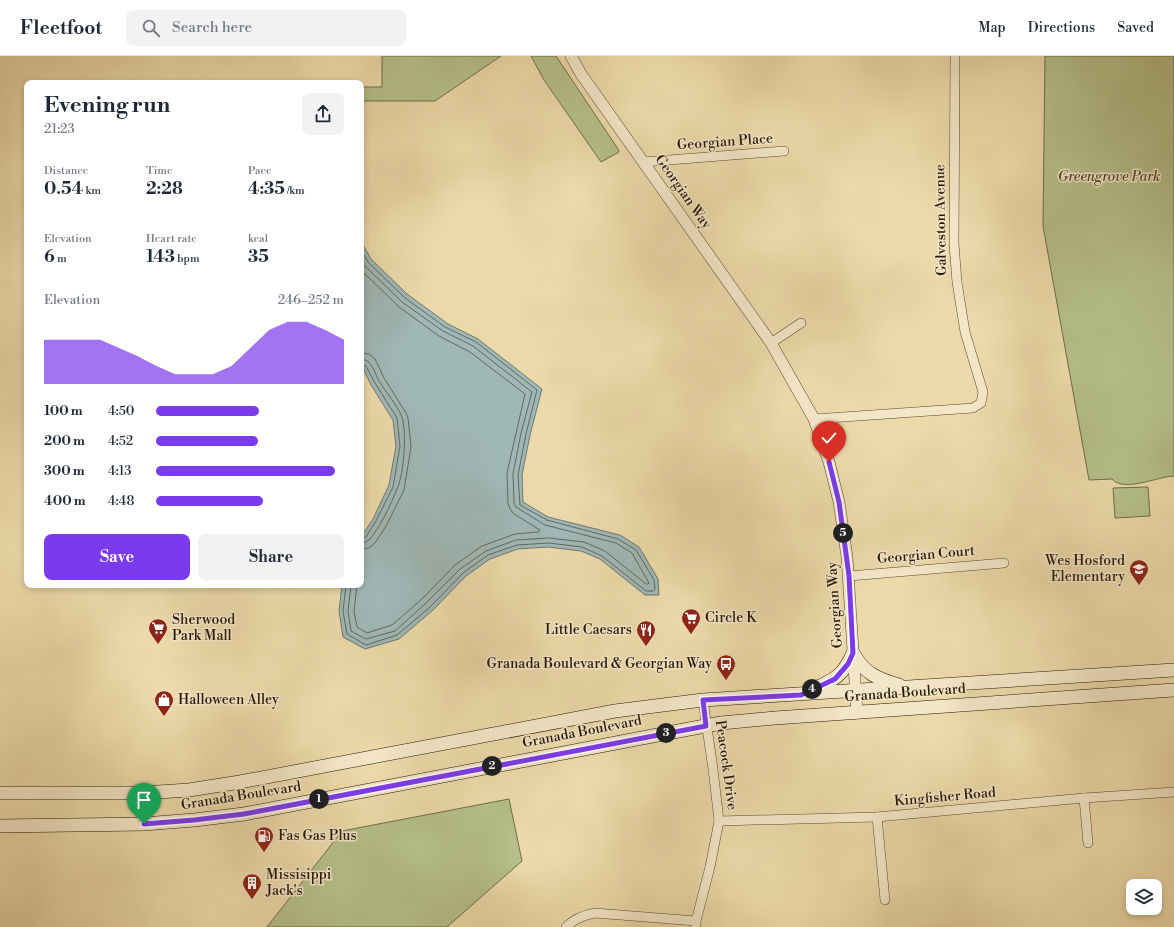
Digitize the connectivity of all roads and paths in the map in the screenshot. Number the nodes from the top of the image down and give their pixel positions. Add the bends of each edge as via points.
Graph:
1 (571, 56) edge
2 (955, 56) edge
3 (784, 152) dead end
4 (644, 162) junction
5 (802, 323) dead end
6 (771, 344) junction
7 (814, 418) junction
8 (1004, 563) dead end
9 (849, 576) junction
10 (853, 653) junction
11 (1174, 670) edge
12 (906, 688) junction
13 (1174, 690) edge
14 (855, 691) junction
15 (801, 695) junction
16 (703, 700) junction
17 (857, 712) junction
18 (706, 726) junction
19 (1174, 792) edge
20 (0, 793) edge
21 (1084, 798) junction
22 (877, 817) junction
23 (719, 821) junction
24 (0, 826) edge
25 (1088, 843) dead end
26 (886, 900) dead end
27 (696, 924) edge
28 (566, 927) edge

1 - 4 street, Georgian Way
2 - 7 street, Galveston Avenue via 954,252 965,332 983,392 981,403 974,408
3 - 4 street, Georgian Place
4 - 6 street, Georgian Way
5 - 6 street
6 - 7 street, Georgian Way
7 - 9 street, Georgian Way via 839,502
8 - 9 street, Georgian Court
9 - 10 street, Georgian Way
10 - 12 main road via 860,665 875,677
10 - 14 street, Georgian Way
10 - 15 main road via 844,670 835,679
11 - 12 main road, Granada Boulevard
12 - 14 main road, Granada Boulevard
13 - 17 main road, Granada Boulevard
14 - 15 main road, Granada Boulevard
14 - 17 street, Georgian Way
15 - 16 main road, Granada Boulevard
16 - 18 street, Peacock Drive
16 - 20 main road, Granada Boulevard via 615,711 190,790 144,793
17 - 18 main road, Granada Boulevard
18 - 23 street, Peacock Drive
18 - 24 main road, Granada Boulevard via 244,814 144,824
19 - 21 street, Kingfisher Road
21 - 22 street, Kingfisher Road
21 - 25 street
22 - 23 street, Kingfisher Road
22 - 26 street
23 - 27 street, Peacock Drive
27 - 28 street via 595,913 586,914

